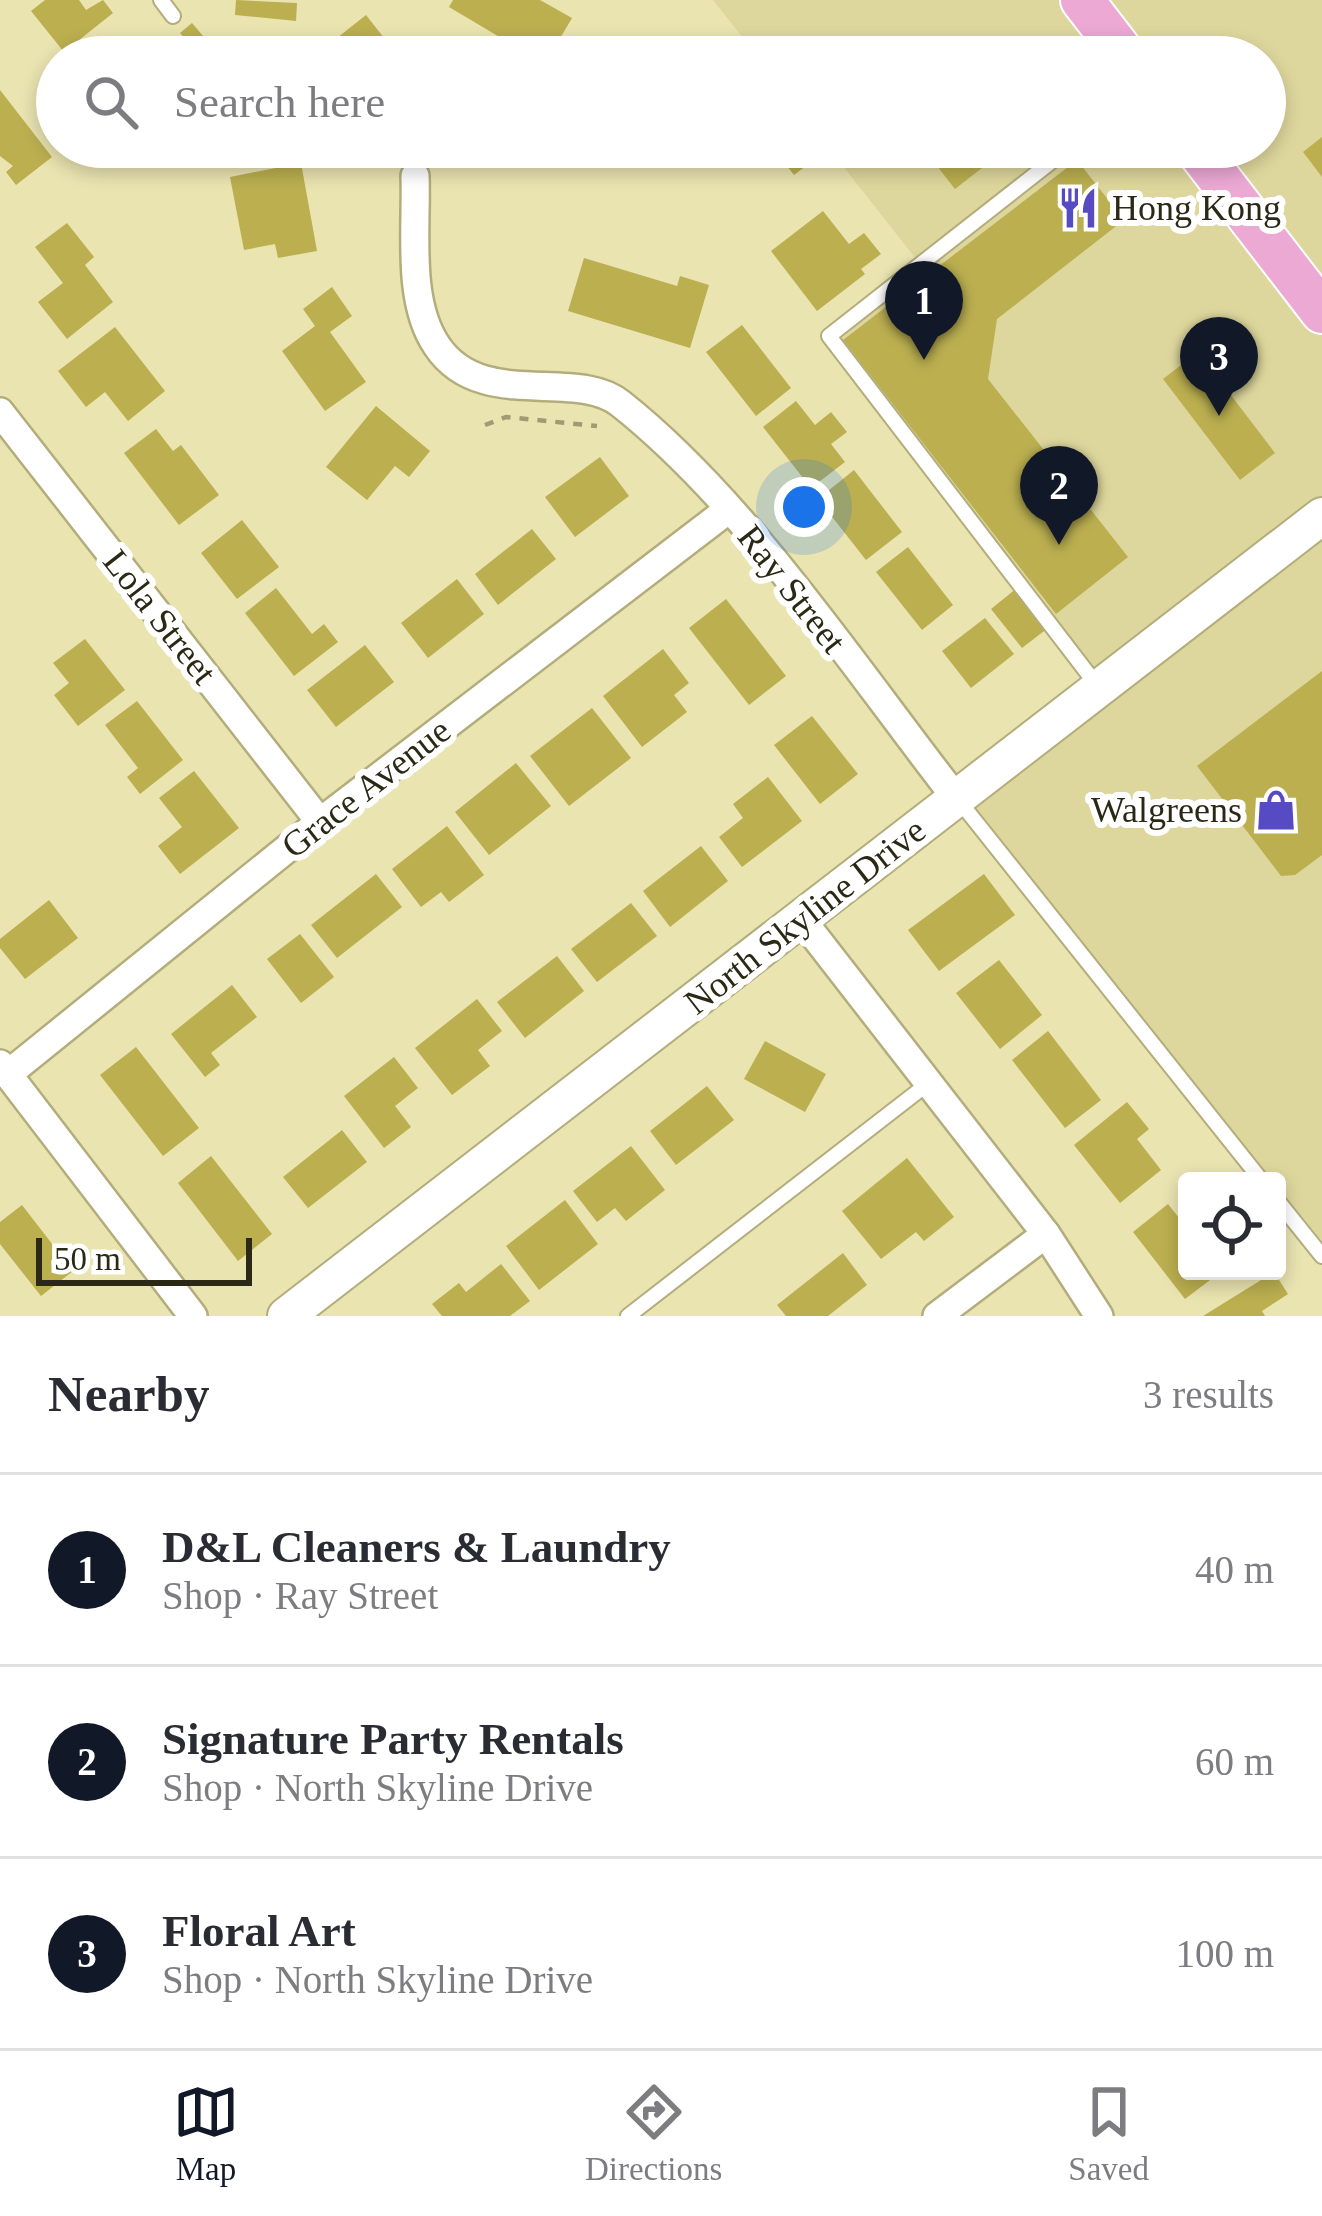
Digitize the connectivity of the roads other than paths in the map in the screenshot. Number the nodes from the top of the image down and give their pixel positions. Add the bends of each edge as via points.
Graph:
1 (160, 0) edge
2 (1082, 0) edge
3 (173, 16) dead end
4 (1110, 36) edge
5 (1043, 168) edge
6 (1211, 168) edge
7 (416, 176) dead end
8 (1322, 312) edge
9 (0, 412) edge
10 (729, 509) junction
11 (1322, 516) edge
12 (1099, 688) junction
13 (956, 798) junction
14 (320, 822) junction
15 (802, 920) junction
16 (4, 1069) edge
17 (930, 1082) junction
18 (1255, 1172) edge
19 (1286, 1211) edge
20 (1046, 1234) junction
21 (1322, 1256) edge
22 (193, 1316) edge
23 (286, 1316) edge
24 (628, 1316) edge
25 (937, 1316) edge
26 (1099, 1316) edge

1 - 3 lane
2 - 4 main road
5 - 12 lane via 829,336
6 - 8 main road
7 - 10 street, Ray Street via 418,293 437,346 478,380 612,396 678,449
9 - 14 street, Lola Street
10 - 13 street, Ray Street
10 - 14 street, Grace Avenue
11 - 12 main road, North Skyline Drive
12 - 13 main road, North Skyline Drive
13 - 15 main road, North Skyline Drive
13 - 18 lane
14 - 16 street, Grace Avenue
15 - 17 street
15 - 23 main road, North Skyline Drive
16 - 22 street
17 - 20 street
17 - 24 lane
19 - 21 lane
20 - 25 street
20 - 26 street

